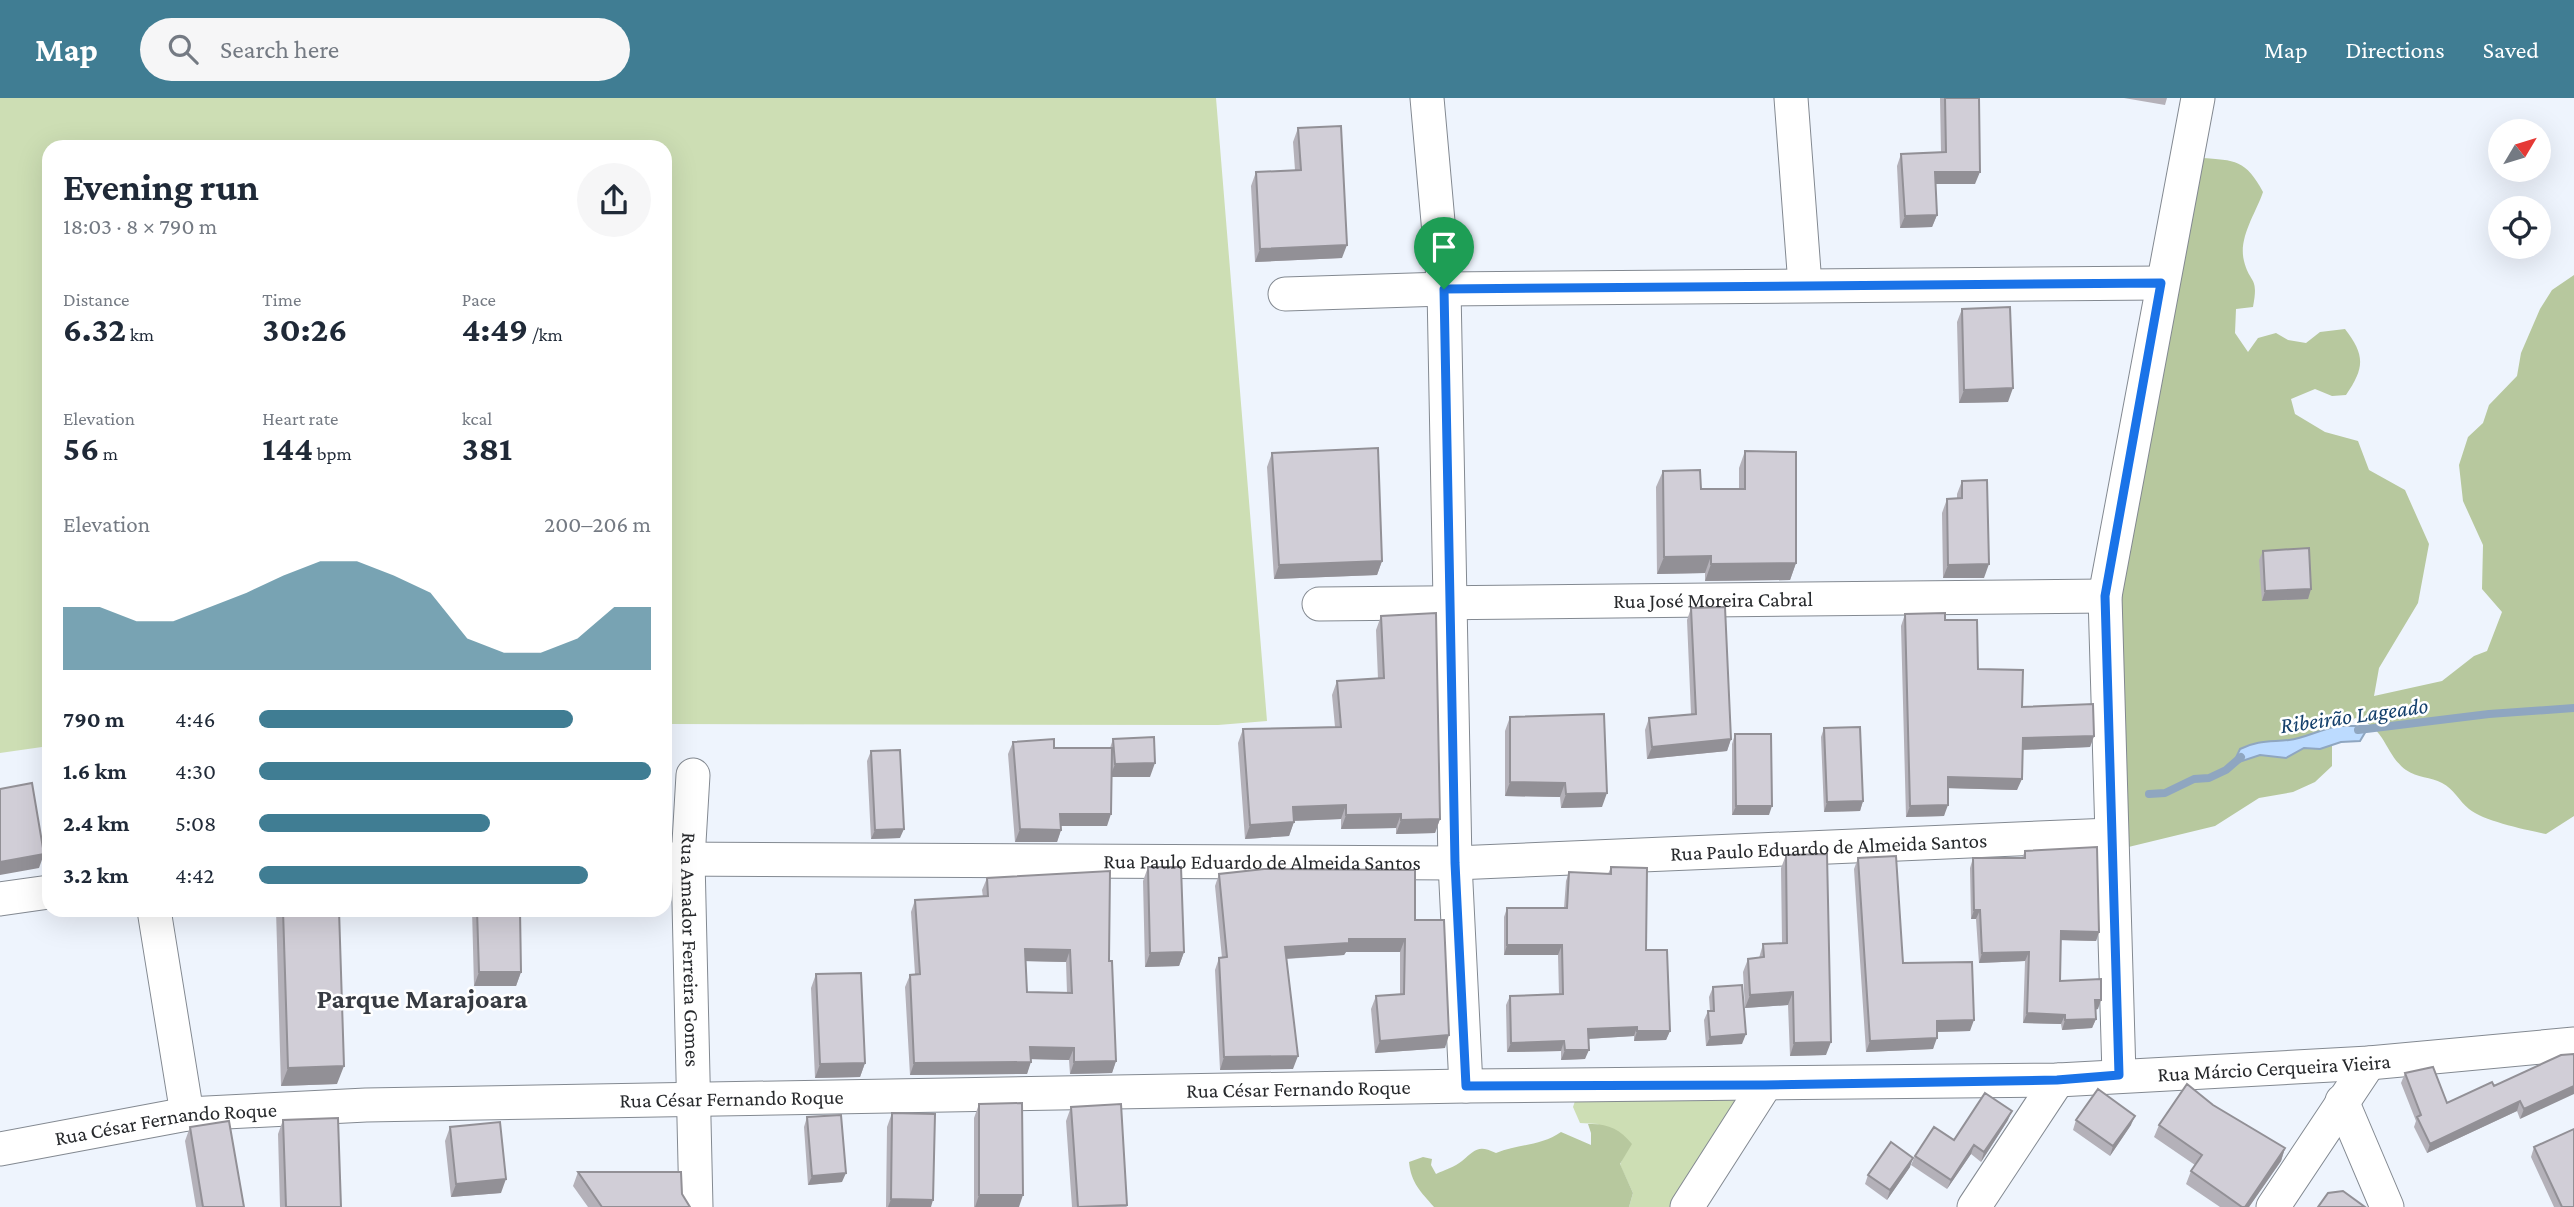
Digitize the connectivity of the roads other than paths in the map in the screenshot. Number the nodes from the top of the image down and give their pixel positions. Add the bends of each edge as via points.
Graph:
1 (1427, 98) edge
2 (1791, 98) edge
3 (2198, 98) edge
4 (2161, 283) junction
5 (1805, 285) junction
6 (1444, 289) junction
7 (1285, 294) dead end
8 (2105, 596) junction
9 (1450, 600) junction
10 (1319, 604) dead end
11 (694, 775) dead end
12 (2111, 835) junction
13 (677, 859) edge
14 (1455, 863) junction
15 (42, 893) edge
16 (0, 899) edge
17 (155, 917) edge
18 (2574, 1044) edge
19 (2369, 1063) junction
20 (2119, 1075) junction
21 (2057, 1080) junction
22 (1765, 1085) junction
23 (1466, 1086) junction
24 (695, 1101) junction
25 (2342, 1101) junction
26 (187, 1114) junction
27 (0, 1149) edge
28 (696, 1207) edge
29 (1688, 1207) edge
30 (1974, 1207) edge
31 (2273, 1207) edge
32 (2387, 1207) edge

1 - 6 street
2 - 5 street
3 - 4 street
4 - 5 street
4 - 8 street
5 - 6 street
6 - 7 street
6 - 9 street
8 - 9 street, Rua José Moreira Cabral
8 - 12 street
9 - 10 street, Rua José Moreira Cabral
9 - 14 street
11 - 13 street, Rua Amador Ferreira Gomes
12 - 14 street, Rua Paulo Eduardo de Almeida Santos
12 - 20 street
13 - 14 street, Rua Paulo Eduardo de Almeida Santos
13 - 24 street, Rua Amador Ferreira Gomes
14 - 23 street
15 - 16 street
17 - 26 street
18 - 19 street, Rua Márcio Cerqueira Vieira
19 - 20 street, Rua Márcio Cerqueira Vieira
19 - 25 street
20 - 21 street, Rua Márcio Cerqueira Vieira
21 - 22 street, Rua Márcio Cerqueira Vieira
21 - 30 street
22 - 23 street, Rua Márcio Cerqueira Vieira
22 - 29 street
23 - 24 street, Rua César Fernando Roque
24 - 26 street, Rua César Fernando Roque via 366,1105
24 - 28 street, Rua Amador Ferreira Gomes
25 - 31 street
25 - 32 street
26 - 27 street, Rua César Fernando Roque

